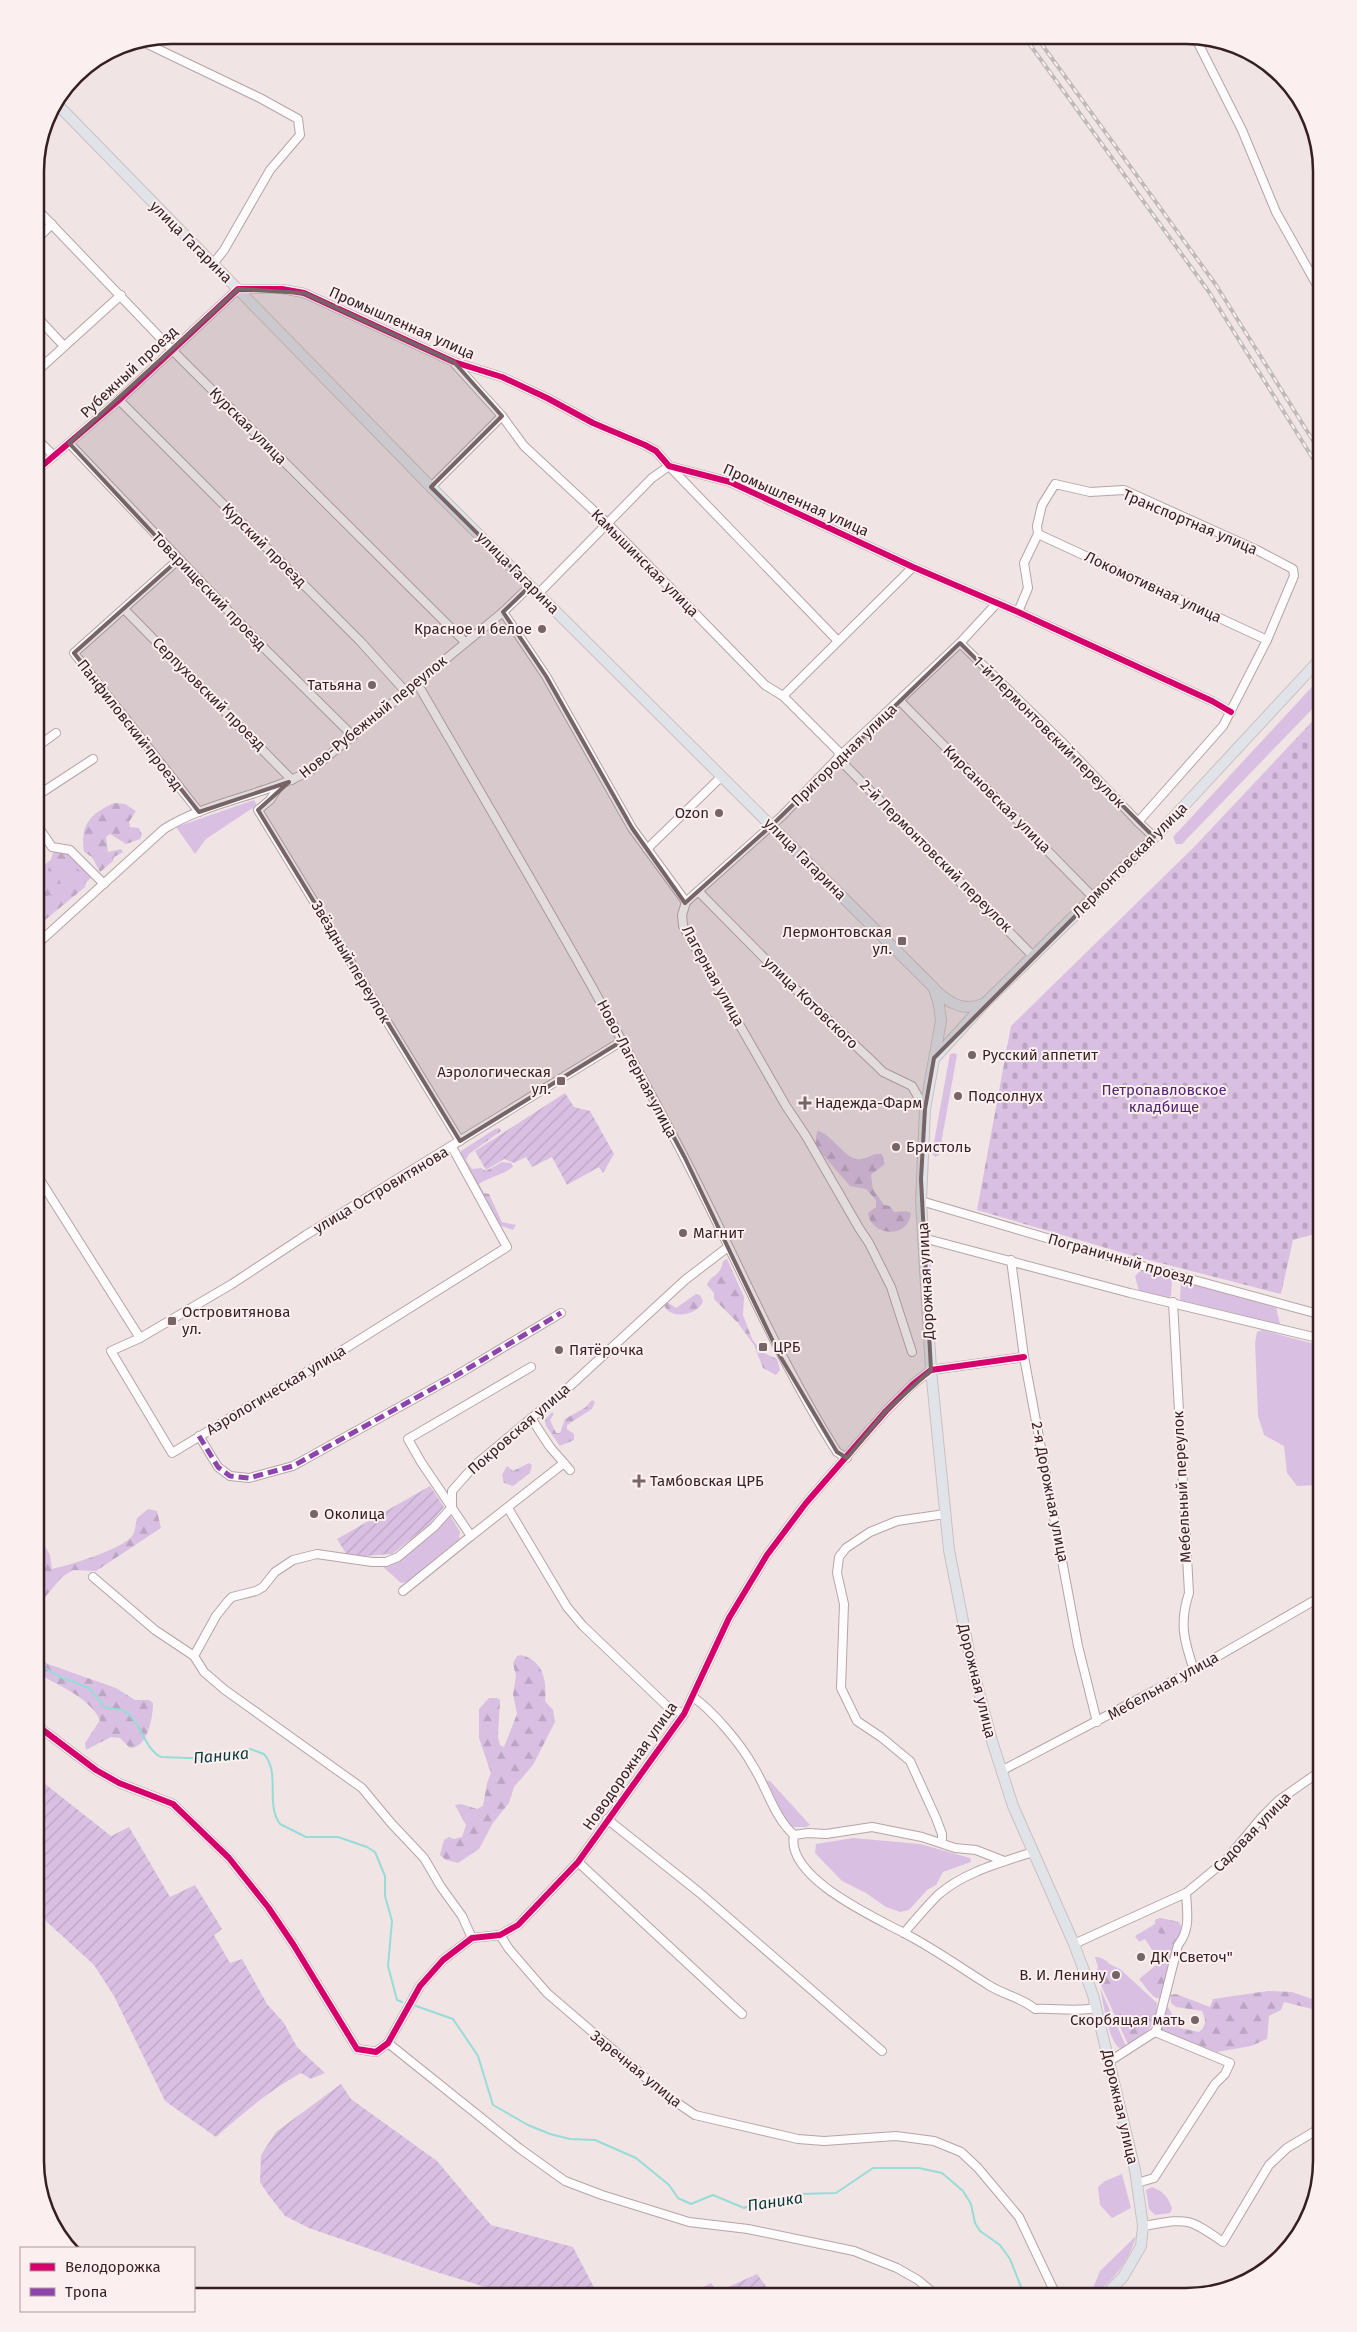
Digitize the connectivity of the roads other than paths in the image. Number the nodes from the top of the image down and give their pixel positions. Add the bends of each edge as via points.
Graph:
1 (1199, 44) edge
2 (150, 45) edge
3 (61, 108) edge
4 (44, 216) edge
5 (52, 224) junction
6 (44, 232) edge
7 (212, 264) junction
8 (1313, 278) edge
9 (238, 289) junction
10 (121, 295) junction
11 (44, 325) edge
12 (64, 346) junction
13 (172, 350) junction
14 (454, 362) junction
15 (44, 365) edge
16 (120, 400) junction
17 (502, 416) junction
18 (69, 443) junction
19 (44, 446) edge
20 (54, 456) junction
21 (44, 464) edge
22 (669, 466) junction
23 (432, 487) junction
24 (607, 523) junction
25 (1038, 534) junction
26 (178, 560) junction
27 (913, 567) junction
28 (530, 586) junction
29 (538, 594) junction
30 (996, 603) junction
31 (124, 610) junction
32 (503, 612) junction
33 (1018, 612) junction
34 (1268, 640) junction
35 (838, 641) junction
36 (465, 642) junction
37 (960, 644) junction
38 (1313, 667) edge
39 (417, 683) junction
40 (406, 692) junction
41 (783, 696) junction
42 (900, 701) junction
43 (1232, 712) junction
44 (56, 733) dead end
45 (353, 736) junction
46 (44, 742) edge
47 (838, 758) junction
48 (93, 759) dead end
49 (722, 776) junction
50 (292, 780) junction
51 (279, 786) junction
52 (44, 791) edge
53 (199, 812) junction
54 (1138, 822) junction
55 (772, 825) junction
56 (44, 835) edge
57 (1154, 837) junction
58 (647, 849) junction
59 (104, 884) junction
60 (699, 892) junction
61 (1093, 897) junction
62 (686, 902) junction
63 (44, 938) edge
64 (1033, 956) junction
65 (934, 988) junction
66 (984, 1004) junction
67 (622, 1041) junction
68 (934, 1058) junction
69 (925, 1109) junction
70 (460, 1142) junction
71 (452, 1147) junction
72 (44, 1186) edge
73 (921, 1201) junction
74 (923, 1238) junction
75 (728, 1247) junction
76 (1011, 1260) junction
77 (1173, 1302) junction
78 (561, 1313) dead end
79 (1313, 1313) edge
80 (1313, 1337) edge
81 (140, 1338) junction
82 (912, 1352) dead end
83 (1024, 1357) junction
84 (531, 1367) dead end
85 (931, 1370) junction
86 (531, 1418) junction
87 (199, 1436) junction
88 (847, 1458) junction
89 (564, 1463) junction
90 (570, 1470) dead end
91 (452, 1507) junction
92 (508, 1508) junction
93 (945, 1514) junction
94 (471, 1536) junction
95 (93, 1577) dead end
96 (403, 1591) dead end
97 (1313, 1601) edge
98 (194, 1656) junction
99 (1194, 1670) junction
100 (693, 1697) junction
101 (684, 1714) junction
102 (1097, 1722) junction
103 (44, 1731) edge
104 (1000, 1771) junction
105 (1313, 1776) edge
106 (607, 1819) junction
107 (794, 1835) junction
108 (942, 1842) junction
109 (1032, 1852) junction
110 (578, 1862) junction
111 (1004, 1862) junction
112 (1186, 1893) junction
113 (904, 1933) junction
114 (500, 1935) junction
115 (472, 1938) junction
116 (1074, 1944) junction
117 (1096, 2008) junction
118 (742, 2014) dead end
119 (1154, 2032) junction
120 (388, 2043) junction
121 (882, 2051) dead end
122 (1110, 2061) junction
123 (1313, 2132) edge
124 (1137, 2183) junction
125 (1143, 2226) junction
126 (927, 2288) edge
127 (1053, 2288) edge
128 (1112, 2288) edge

1 - 8 street via 1242,130 1276,212
2 - 7 street via 298,119 300,135 270,170 224,250
3 - 7 main road, улица Гагарина
4 - 5 street, Курская улица
5 - 6 street
5 - 10 street, Курская улица
7 - 9 main road, улица Гагарина
9 - 13 street, Рубежный проезд
9 - 14 street, Промышленная улица via 282,289 304,293
9 - 23 main road, улица Гагарина
10 - 12 street
10 - 13 street, Курская улица
11 - 12 street
12 - 15 street
13 - 16 street, Рубежный проезд
13 - 36 street, Курская улица
14 - 17 street, Камышинская улица
14 - 22 street, Промышленная улица via 502,377 645,445 656,451
16 - 18 street, Рубежный проезд
16 - 40 street, Курский проезд via 353,634
17 - 23 street
17 - 24 street, Камышинская улица via 524,446
18 - 20 street, Рубежный проезд
18 - 26 street, Товарищеский проезд
19 - 20 street
20 - 21 street, Рубежный проезд
22 - 24 street via 652,478
22 - 27 street, Промышленная улица via 730,482
22 - 35 street
23 - 28 main road, улица Гагарина
24 - 29 street
24 - 41 street, Камышинская улица via 765,685
25 - 33 street via 1024,563 1028,588
25 - 34 street, Локомотивная улица
25 - 34 street, Транспортная улица via 1042,505 1054,484 1090,492 1124,490 1257,550 1293,569 1294,576
26 - 31 street, Панфиловский проезд
26 - 45 street, Товарищеский проезд
27 - 30 street, Промышленная улица
27 - 35 street
28 - 29 main road, улица Гагарина
28 - 32 street, Ново-Рубежный переулок
29 - 49 main road, улица Гагарина
30 - 33 street, Промышленная улица
30 - 37 street, Пригородная улица
31 - 50 street, Серпуховский проезд
31 - 53 street, Панфиловский проезд via 74,653
32 - 36 street, Ново-Рубежный переулок
32 - 58 street, Лагерная улица via 546,676 617,805
33 - 43 street, Промышленная улица
34 - 43 street
35 - 41 street
36 - 39 street, Ново-Рубежный переулок
37 - 42 street, Пригородная улица
37 - 54 street, 1-й Лермонтовский переулок via 1062,742
38 - 57 main road, Лермонтовская улица
39 - 40 street, Ново-Рубежный переулок
39 - 67 street, Ново-Лагерная улица
40 - 45 street, Ново-Рубежный переулок
41 - 47 street, Камышинская улица via 838,752
42 - 47 street, Пригородная улица
42 - 61 street, Кирсановская улица
43 - 54 street
44 - 46 street
45 - 50 street, Ново-Рубежный переулок via 311,770
47 - 55 street, Пригородная улица
47 - 64 street, 2-й Лермонтовский переулок
48 - 52 street
49 - 55 main road, улица Гагарина
49 - 58 street
50 - 51 street, Ново-Рубежный переулок
51 - 53 street, Ново-Рубежный переулок
51 - 70 street, Звёздный переулок via 258,810
53 - 59 street, Ново-Рубежный переулок via 164,829
54 - 57 street, 1-й Лермонтовский переулок
55 - 60 street, Пригородная улица
55 - 65 main road, улица Гагарина
56 - 59 street via 52,847 70,850
57 - 61 main road, Лермонтовская улица
58 - 62 street, Лагерная улица
59 - 63 street, Ново-Рубежный переулок
60 - 62 street, Пригородная улица
60 - 69 street, улица Котовского via 878,1068 912,1086
61 - 64 main road, Лермонтовская улица
62 - 82 street, Лагерная улица via 683,926 869,1243 890,1287
64 - 66 main road, Лермонтовская улица
65 - 66 main road, улица Гагарина via 959,1006
65 - 68 main road via 941,1021
66 - 68 main road, Лермонтовская улица
67 - 70 street, улица Островитянова
67 - 75 street, Ново-Лагерная улица
68 - 69 main road, Дорожная улица
69 - 73 main road, Дорожная улица
70 - 71 street, улица Островитянова
71 - 81 street, улица Островитянова
71 - 87 street, Аэрологическая улица via 507,1246
72 - 81 street
73 - 74 main road, Дорожная улица
73 - 79 street, Пограничный проезд
74 - 76 street
74 - 85 main road, Дорожная улица
75 - 86 street, Покровская улица via 678,1286
75 - 88 street, Ново-Лагерная улица via 796,1385 837,1452
76 - 77 street
76 - 83 street, 2-я Дорожная улица
77 - 80 street
77 - 99 street, Мебельный переулок via 1189,1594 1183,1623 1186,1648
78 - 87 street via 293,1466 249,1478 230,1476 218,1467
81 - 87 street, Аэрологическая улица via 111,1351 120,1367 172,1453
83 - 85 street
83 - 102 street, 2-я Дорожная улица via 1078,1646
84 - 91 street via 408,1439
85 - 88 street, Новодорожная улица via 886,1411
85 - 93 main road, Дорожная улица
86 - 89 street
86 - 91 street, Покровская улица via 464,1477 452,1491
88 - 100 street, Новодорожная улица via 806,1503 750,1581
89 - 90 street
89 - 92 street
91 - 94 street
91 - 98 street, Покровская улица via 434,1527 392,1560 372,1562 317,1554 303,1557 275,1572 263,1587 228,1601
92 - 94 street
92 - 101 street via 567,1607 583,1626 668,1707
93 - 104 main road, Дорожная улица via 960,1611
93 - 108 street via 897,1521 870,1532 846,1548 839,1557 837,1573 844,1604 842,1688 858,1721 910,1761 936,1818
94 - 96 street
95 - 98 street via 154,1630
97 - 99 street, Мебельная улица
98 - 115 street via 204,1672 225,1690 362,1788 424,1858 462,1916
99 - 102 street, Мебельная улица
100 - 101 street, Новодорожная улица
100 - 107 street via 707,1707 753,1764 781,1822
101 - 106 street, Новодорожная улица
102 - 104 street, Мебельная улица
103 - 120 street via 96,1770 173,1804 229,1858 268,1907 357,2050 376,2052
104 - 109 main road, Дорожная улица
105 - 112 street, Садовая улица via 1279,1800 1226,1860
106 - 110 street, Новодорожная улица
106 - 121 street via 700,1893
107 - 108 street via 826,1834 865,1827
107 - 113 street via 793,1844 799,1862 814,1880
108 - 111 street via 955,1848 976,1850
109 - 111 street
109 - 116 main road, Дорожная улица
110 - 114 street, Новодорожная улица via 518,1926
110 - 118 street
111 - 113 street via 948,1888
112 - 116 street, Садовая улица
112 - 119 street via 1188,1928 1178,1945
113 - 117 street via 939,1951 995,1989 1035,2009 1080,2011
114 - 115 street, Новодорожная улица
114 - 127 street, Заречная улица via 547,1993 667,2096 695,2115 798,2139 824,2141 896,2136 934,2141 961,2152 1019,2217
115 - 120 street via 443,1960 420,1986
116 - 117 main road, Дорожная улица
117 - 122 main road, Дорожная улица
119 - 122 street
119 - 124 street via 1230,2063 1154,2178
120 - 126 street via 518,2148 565,2181 689,2222 748,2229 854,2251 897,2268
122 - 124 main road, Дорожная улица
123 - 125 street via 1287,2148 1269,2165 1223,2242 1196,2223 1186,2220
124 - 125 main road, Дорожная улица
125 - 128 main road, Дорожная улица via 1139,2252 1123,2278

